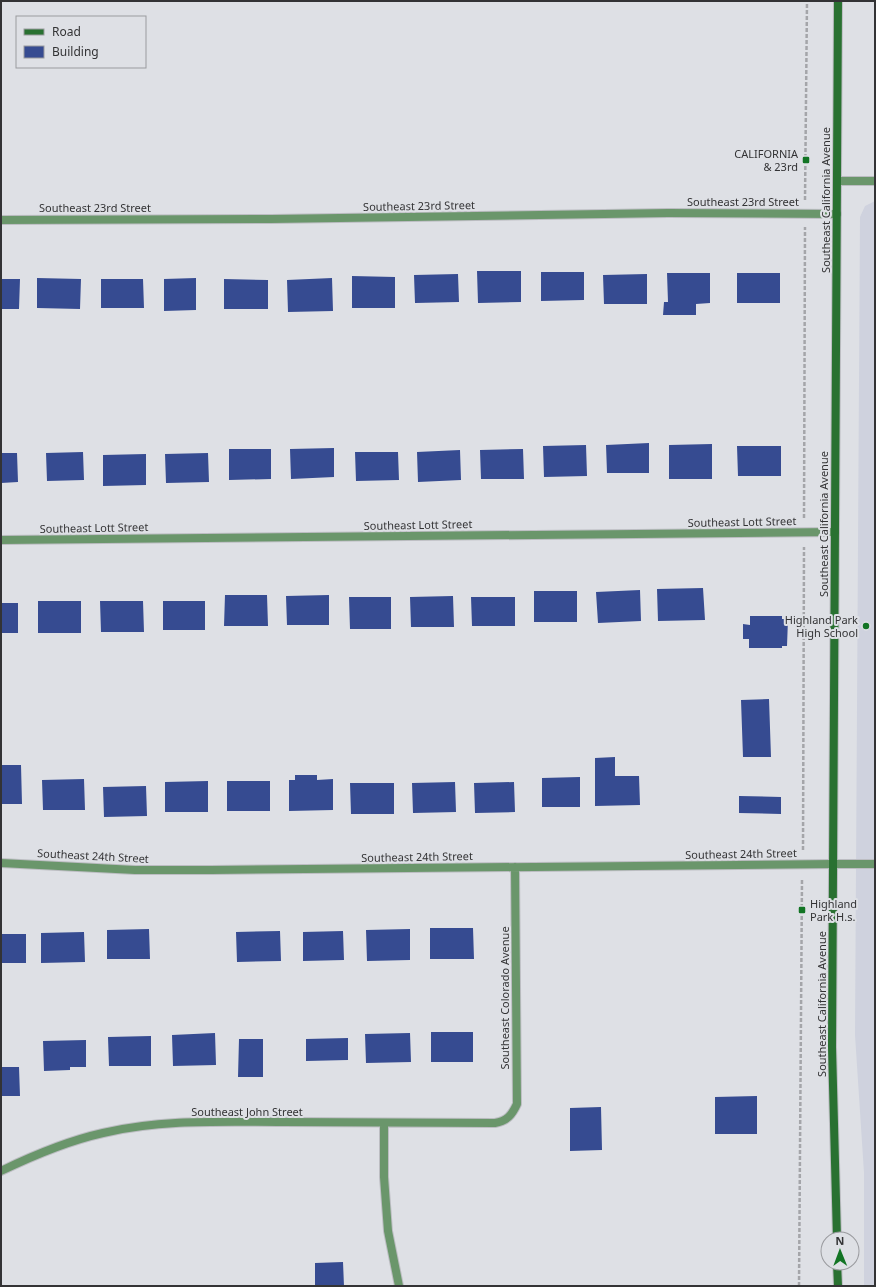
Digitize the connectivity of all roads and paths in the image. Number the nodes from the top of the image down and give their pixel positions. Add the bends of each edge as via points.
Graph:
1 (807, 1) edge
2 (838, 1) edge
3 (837, 181) junction
4 (875, 181) edge
5 (805, 214) junction
6 (837, 214) junction
7 (1, 220) edge
8 (804, 532) junction
9 (835, 532) junction
10 (1, 540) edge
11 (1, 863) edge
12 (803, 864) junction
13 (833, 864) junction
14 (875, 864) edge
15 (515, 867) junction
16 (502, 1122) joint
17 (384, 1123) junction
18 (1, 1171) edge
19 (837, 1231) edge
20 (837, 1271) edge
21 (399, 1286) edge
22 (799, 1286) edge
23 (838, 1286) edge

1 - 5 path
2 - 3 main road, Southeast California Avenue
3 - 4 street
3 - 6 main road, Southeast California Avenue
5 - 6 street, Southeast 23rd Street
5 - 7 street, Southeast 23rd Street via 668,213
5 - 8 path
6 - 9 main road, Southeast California Avenue
8 - 9 street, Southeast Lott Street
8 - 10 street, Southeast Lott Street
8 - 12 path
9 - 13 main road, Southeast California Avenue
11 - 15 street, Southeast 24th Street via 135,870
12 - 13 street, Southeast 24th Street
12 - 15 street, Southeast 24th Street
12 - 22 path
13 - 14 street, Southeast 24th Street
13 - 19 main road, Southeast California Avenue via 832,1047
15 - 16 street, Southeast Colorado Avenue via 517,1104 511,1115
16 - 17 street, Southeast John Street
17 - 18 street, Southeast John Street via 219,1122 138,1126 69,1142
17 - 21 street via 388,1231
20 - 23 main road

